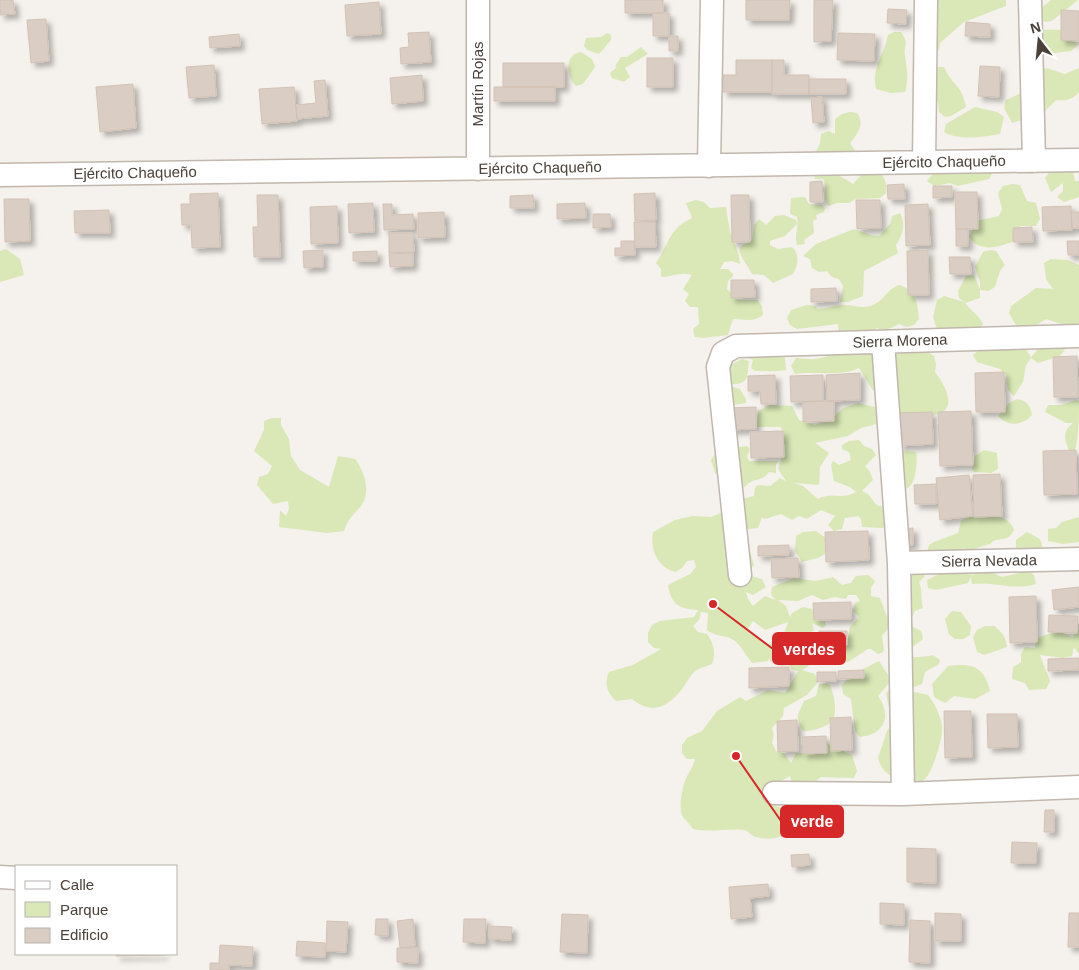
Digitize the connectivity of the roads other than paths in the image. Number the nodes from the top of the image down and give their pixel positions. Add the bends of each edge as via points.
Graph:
1 (478, 0) edge
2 (712, 0) edge
3 (926, 0) edge
4 (1030, 0) edge
5 (1079, 160) edge
6 (1034, 161) junction
7 (924, 162) junction
8 (709, 166) junction
9 (478, 169) junction
10 (0, 175) edge
11 (1079, 336) edge
12 (884, 342) junction
13 (1079, 559) edge
14 (899, 563) junction
15 (740, 575) dead end
16 (1079, 787) edge
17 (774, 793) dead end
18 (903, 794) junction
19 (0, 877) edge
20 (15, 878) edge

1 - 9 street, Martín Rojas
2 - 8 street
3 - 7 street
4 - 6 street
5 - 6 street, Ejército Chaqueño
6 - 7 street, Ejército Chaqueño
7 - 8 street, Ejército Chaqueño
8 - 9 street, Ejército Chaqueño
9 - 10 street, Ejército Chaqueño
11 - 12 street, Sierra Morena
12 - 14 street
12 - 15 street, Sierra Morena via 736,346 722,353 718,367
13 - 14 street, Sierra Nevada
14 - 18 street
16 - 18 street
17 - 18 street
19 - 20 street

